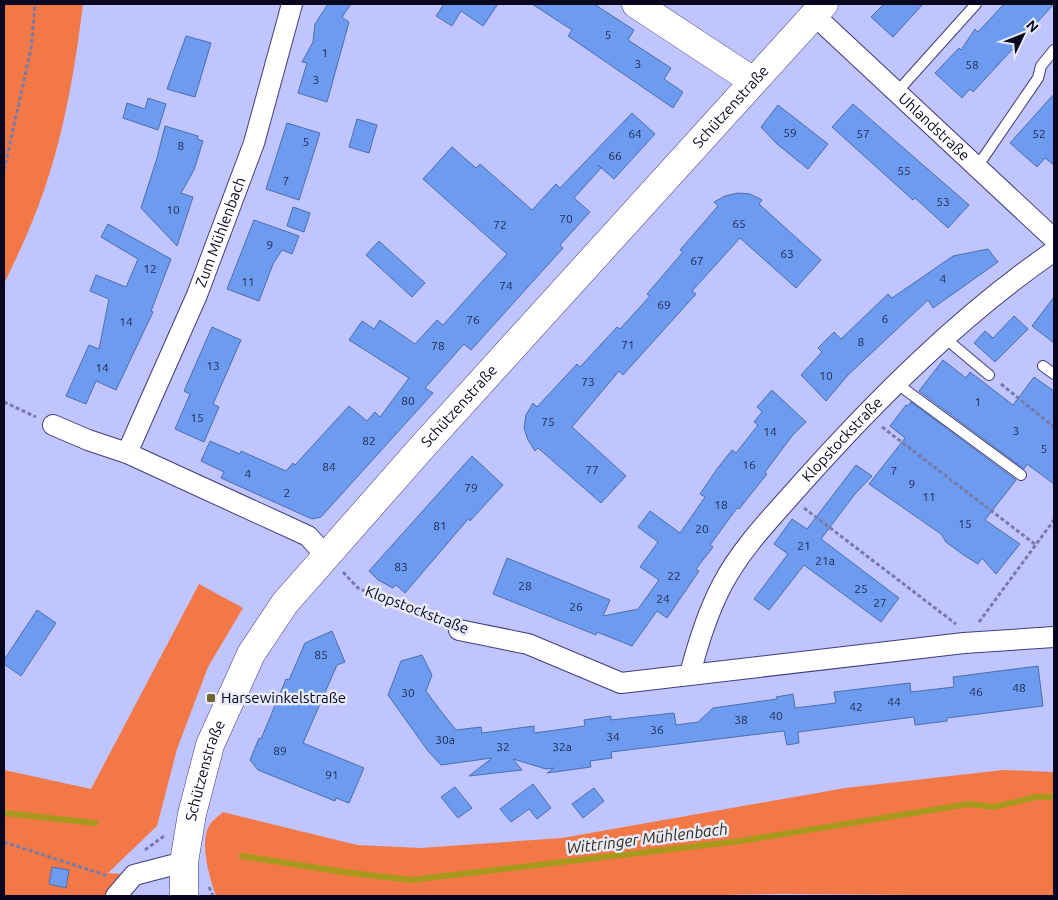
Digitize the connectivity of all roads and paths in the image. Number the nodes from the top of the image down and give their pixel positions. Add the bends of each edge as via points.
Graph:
1 (35, 4) edge
2 (292, 4) edge
3 (636, 4) edge
4 (976, 4) edge
5 (819, 10) edge
6 (1054, 50) edge
7 (753, 81) junction
8 (897, 92) junction
9 (977, 167) junction
10 (4, 170) edge
11 (1054, 239) edge
12 (1054, 251) edge
13 (946, 339) junction
14 (1043, 366) dead end
15 (1054, 374) edge
16 (989, 375) joint
17 (896, 383) junction
18 (4, 402) edge
19 (866, 414) junction
20 (53, 425) joint
21 (1054, 426) edge
22 (127, 453) junction
23 (1021, 476) dead end
24 (790, 497) junction
25 (1054, 520) edge
26 (1036, 545) junction
27 (326, 556) junction
28 (459, 630) joint
29 (1054, 637) edge
30 (967, 639) junction
31 (690, 674) junction
32 (192, 814) junction
33 (4, 842) edge
34 (139, 854) dead end
35 (184, 862) junction
36 (117, 871) dead end
37 (116, 896) edge
38 (184, 896) edge

1 - 10 path via 32,49
2 - 22 street, Zum Mühlenbach via 254,143 197,296
3 - 7 main road
4 - 8 lane
5 - 7 main road, Schützenstraße
5 - 8 street, Uhlandstraße
6 - 9 lane
7 - 27 main road, Schützenstraße
8 - 9 street, Uhlandstraße
9 - 11 street, Uhlandstraße
12 - 13 street, Klopstockstraße via 1021,274
13 - 16 lane
13 - 17 street, Klopstockstraße
14 - 15 lane
16 - 21 path
17 - 19 street, Klopstockstraße
17 - 23 lane
18 - 20 path
19 - 24 street, Klopstockstraße
19 - 26 path
20 - 22 street
22 - 27 street via 308,536
24 - 30 path
24 - 31 street, Klopstockstraße via 750,542 723,584 702,628
25 - 26 path
26 - 30 path
27 - 28 path, Klopstockstraße via 358,588
27 - 32 main road, Schützenstraße via 285,603 251,654 210,745
28 - 31 street, Klopstockstraße via 528,644 621,683
29 - 30 street, Klopstockstraße
30 - 31 street, Klopstockstraße
32 - 34 path
32 - 35 main road, Schützenstraße
33 - 36 path via 109,877
35 - 37 street via 134,875
35 - 38 main road, Schützenstraße

